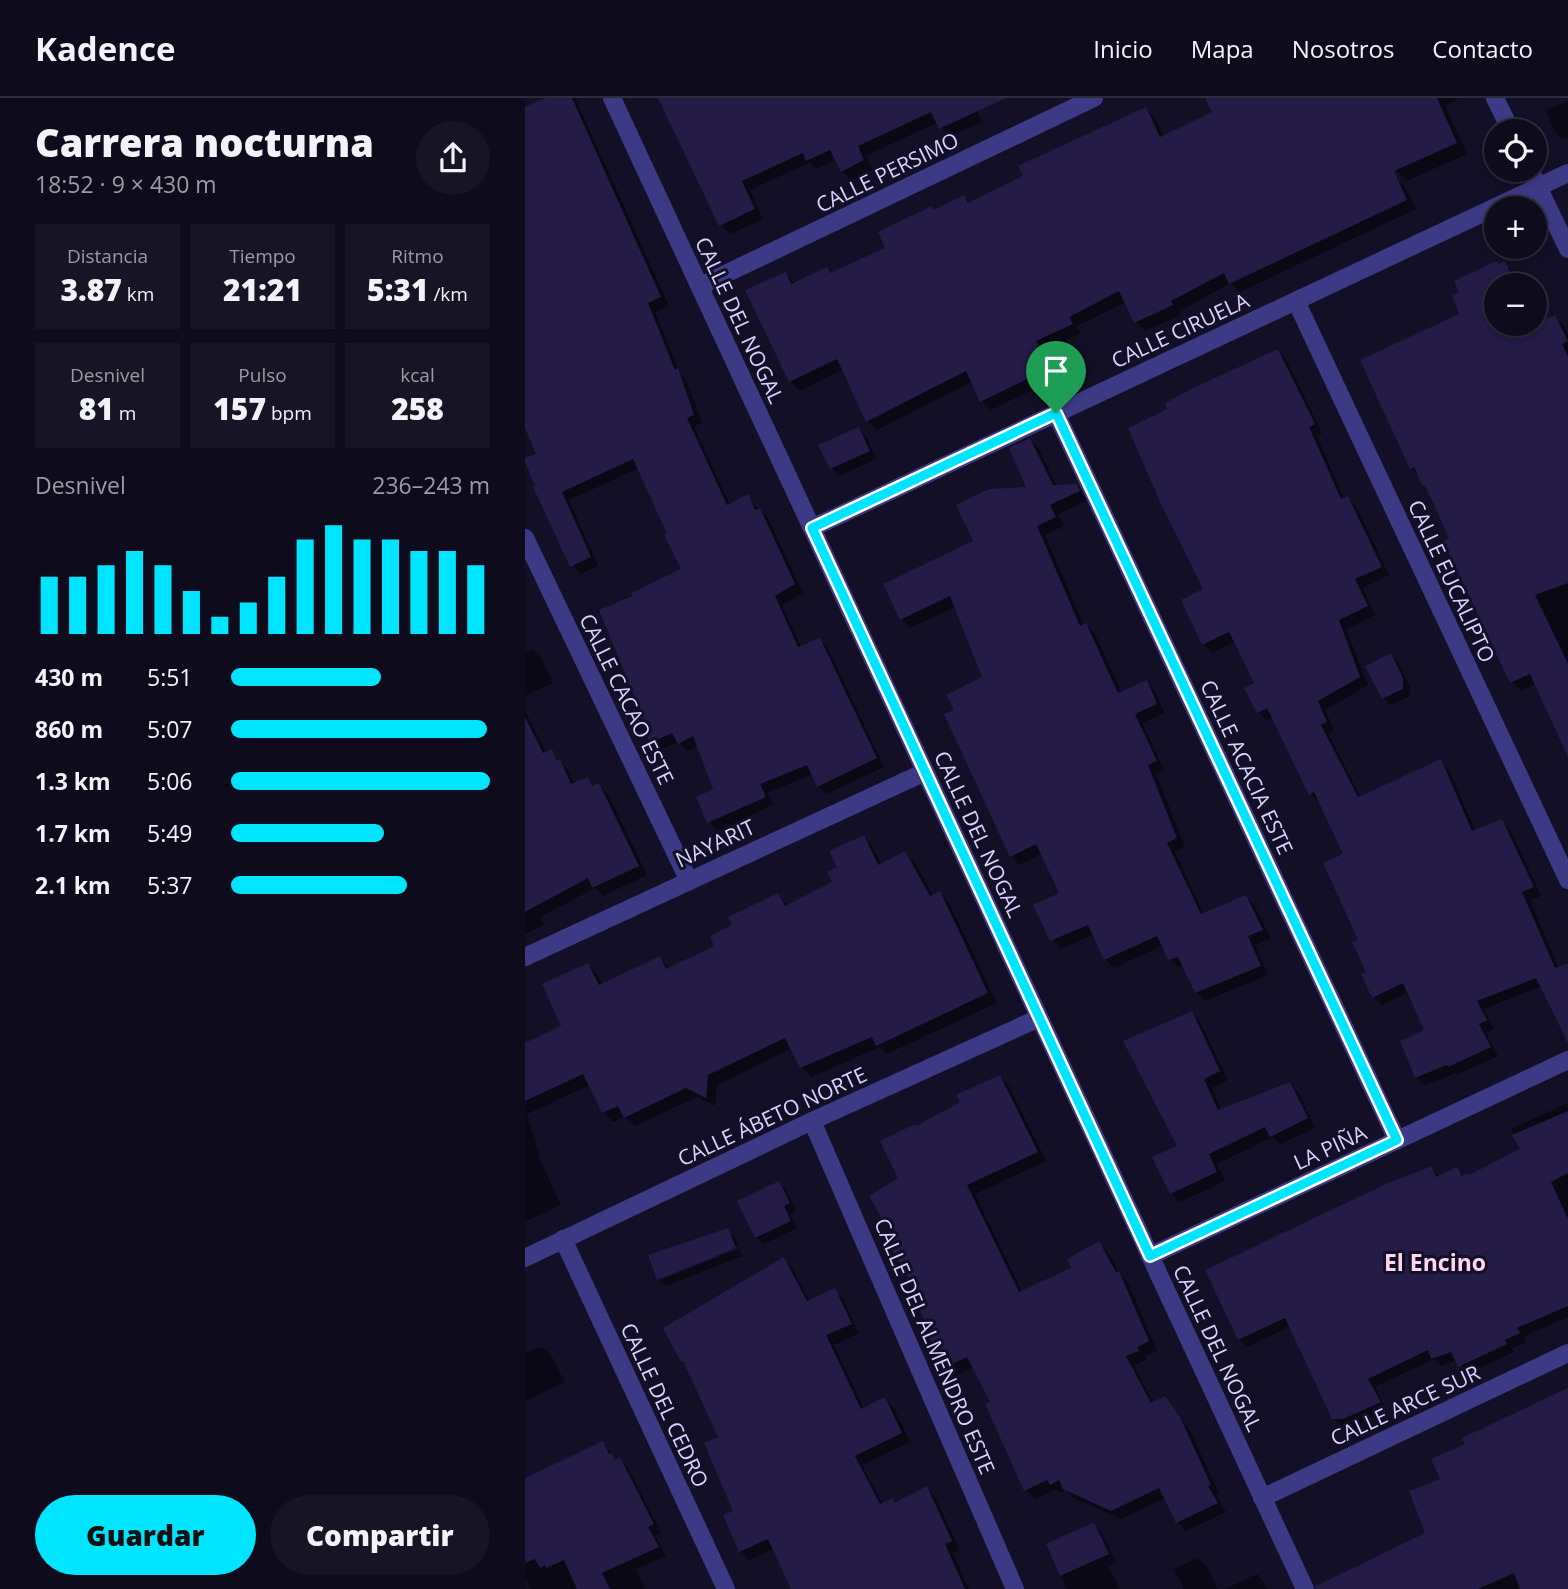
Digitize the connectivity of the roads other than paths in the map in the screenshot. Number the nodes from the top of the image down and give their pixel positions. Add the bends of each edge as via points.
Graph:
1 (612, 98) edge
2 (1094, 98) edge
3 (1495, 98) edge
4 (1505, 119) edge
5 (1568, 173) edge
6 (1536, 182) edge
7 (1538, 187) junction
8 (1568, 249) edge
9 (700, 286) junction
10 (1296, 301) junction
11 (1056, 413) junction
12 (812, 528) junction
13 (525, 538) edge
14 (925, 772) junction
15 (1568, 880) edge
16 (689, 881) junction
17 (525, 957) edge
18 (1039, 1018) junction
19 (1568, 1060) edge
20 (813, 1121) junction
21 (1397, 1140) junction
22 (563, 1239) junction
23 (1150, 1256) junction
24 (525, 1258) edge
25 (1568, 1353) edge
26 (1262, 1498) junction
27 (726, 1589) edge
28 (1015, 1589) edge
29 (1305, 1589) edge

1 - 9 street, CALLE DEL NOGAL
2 - 9 street, CALLE PERSIMO
3 - 4 street
5 - 7 street, CALLE CIRUELA
6 - 7 street
7 - 8 street
7 - 10 street, CALLE CIRUELA
9 - 12 street, CALLE DEL NOGAL
10 - 11 street, CALLE CIRUELA
10 - 15 street, CALLE EUCALIPTO
11 - 12 street, CALLE CIRUELA
11 - 21 street, CALLE ACACIA ESTE
12 - 14 street, CALLE DEL NOGAL
13 - 16 street, CALLE CACAO ESTE
14 - 16 street, NAYARIT
14 - 18 street, CALLE DEL NOGAL
16 - 17 street, NAYARIT
18 - 20 street, CALLE ÁBETO NORTE
18 - 23 street, CALLE DEL NOGAL
19 - 21 street, LA PIÑA
20 - 22 street, CALLE ÁBETO NORTE
20 - 28 street, CALLE DEL ALMENDRO ESTE
21 - 23 street, LA PIÑA
22 - 24 street, CALLE ÁBETO NORTE
22 - 27 street, CALLE DEL CEDRO
23 - 26 street, CALLE DEL NOGAL
25 - 26 street, CALLE ARCE SUR
26 - 29 street, CALLE DEL NOGAL

